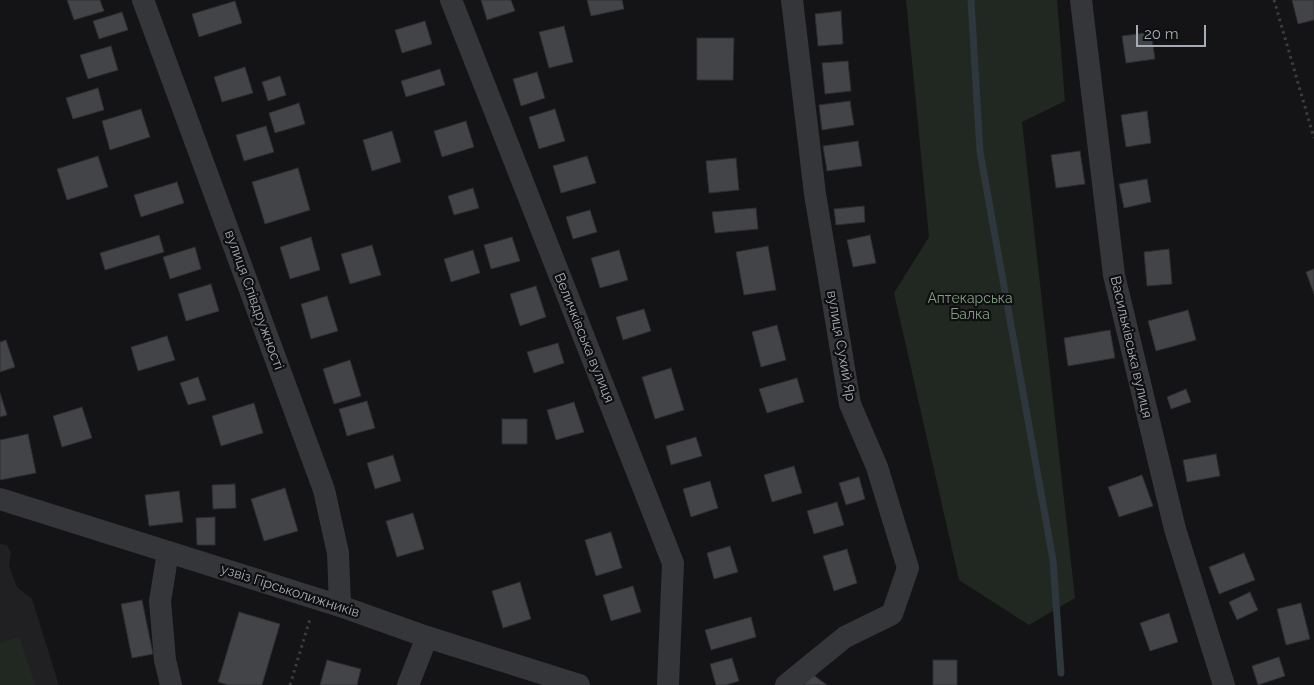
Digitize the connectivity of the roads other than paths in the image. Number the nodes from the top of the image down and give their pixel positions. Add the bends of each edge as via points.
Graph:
1 (143, 0) edge
2 (451, 0) edge
3 (792, 0) edge
4 (1081, 0) edge
5 (0, 499) edge
6 (168, 552) junction
7 (340, 606) junction
8 (427, 636) junction
9 (171, 685) edge
10 (408, 685) edge
11 (579, 685) edge
12 (668, 685) edge
13 (786, 685) edge
14 (1224, 685) edge

1 - 7 street, вулиця Співдружності via 324,490 338,553
2 - 12 street, Величківська вулиця via 673,564
3 - 13 street, вулиця Сухий Яр via 815,194 850,404 877,467 908,568 892,614 845,638
4 - 14 street, Васильківська вулиця via 1114,275 1175,529
5 - 6 street, узвіз Гірськолижників
6 - 7 street, узвіз Гірськолижників
6 - 9 street via 160,601 165,660
7 - 8 street, узвіз Гірськолижників
8 - 10 street
8 - 11 street, узвіз Гірськолижників

